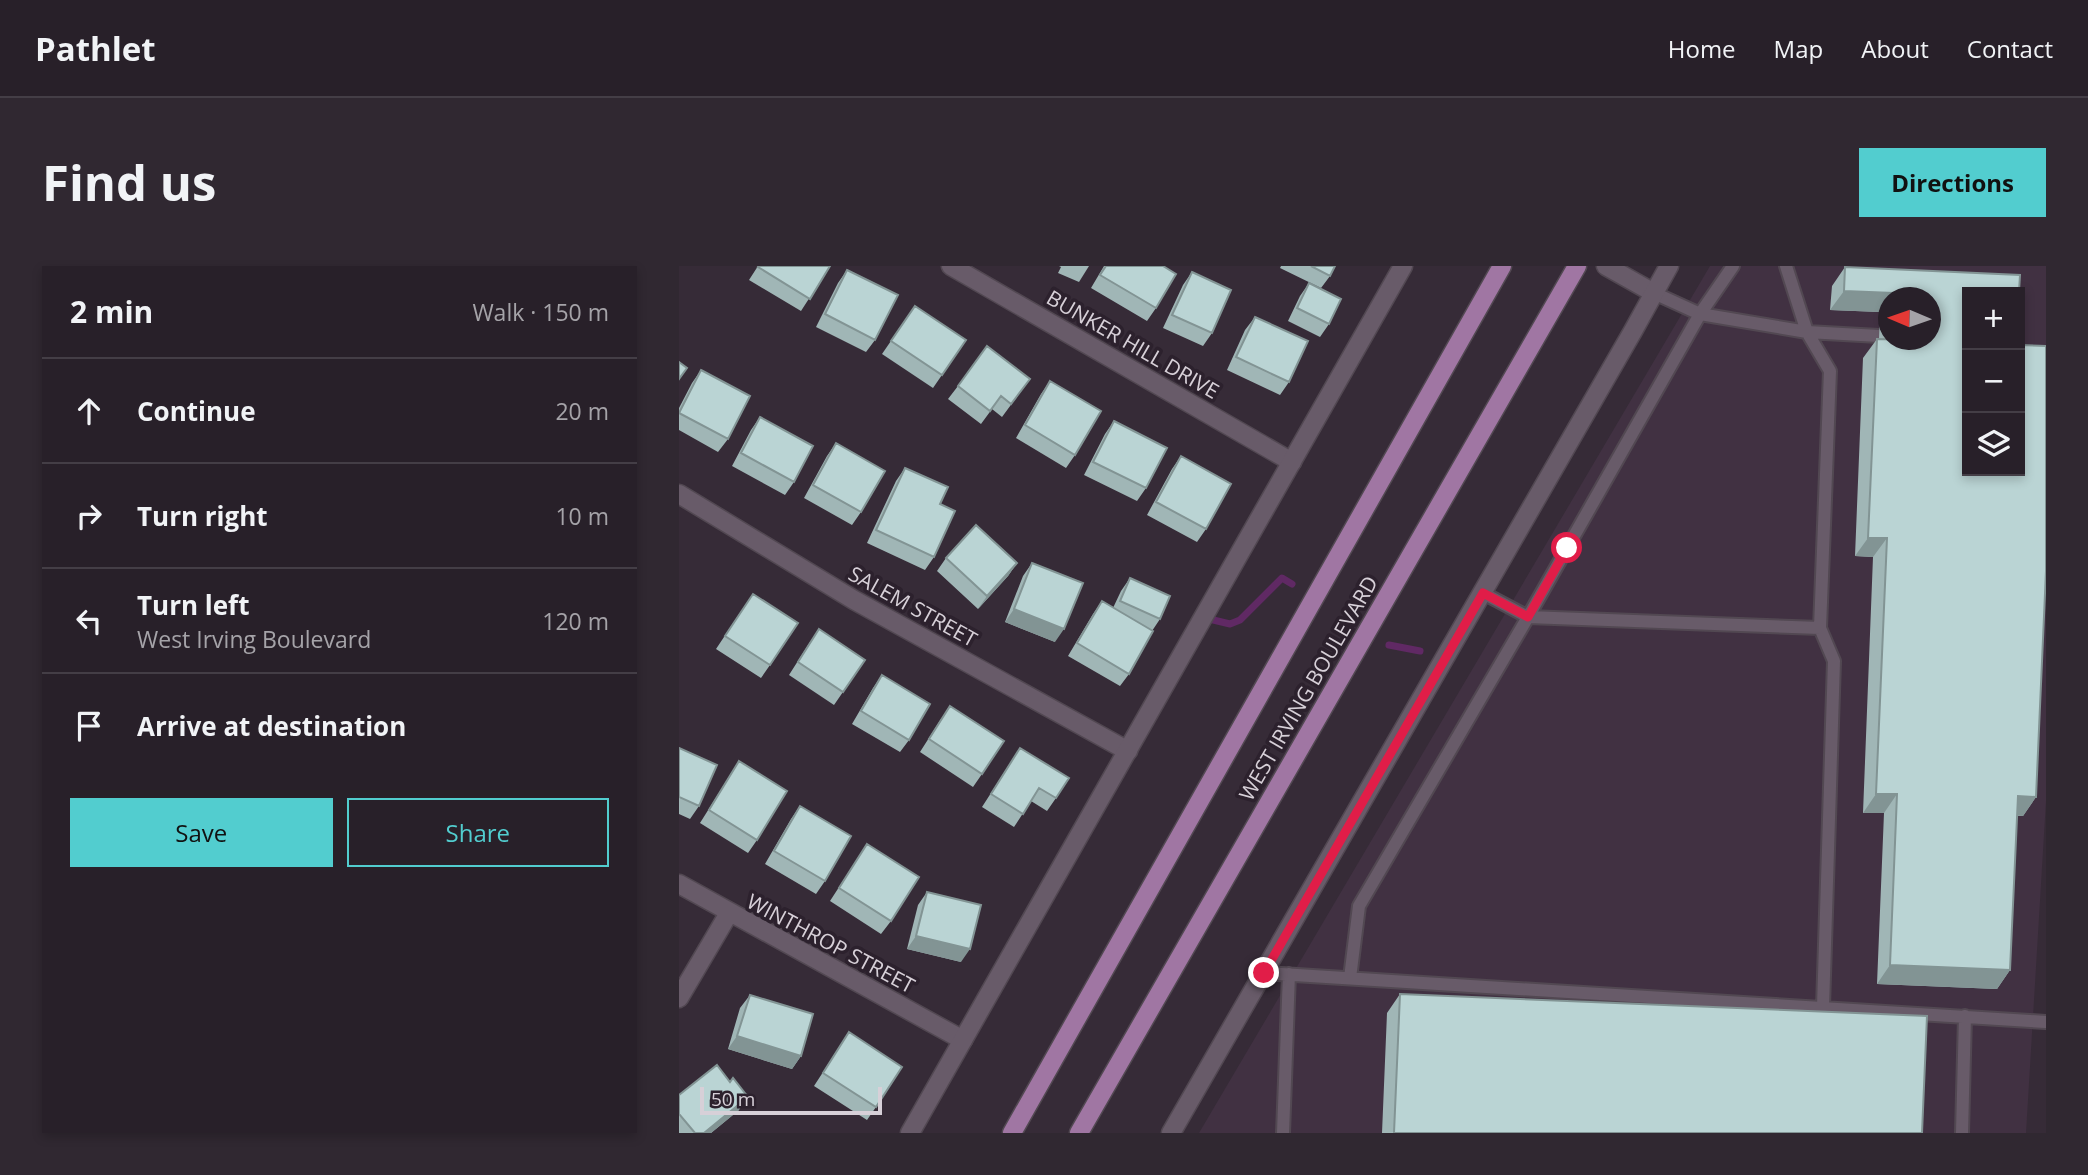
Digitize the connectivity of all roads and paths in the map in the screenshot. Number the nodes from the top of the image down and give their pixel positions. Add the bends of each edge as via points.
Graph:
1 (951, 266) edge
2 (1403, 266) edge
3 (1502, 266) edge
4 (1577, 266) edge
5 (1606, 266) edge
6 (1669, 266) edge
7 (1733, 266) edge
8 (1786, 266) edge
9 (1654, 293) junction
10 (1700, 314) junction
11 (1807, 332) junction
12 (1878, 337) edge
13 (1292, 462) junction
14 (679, 495) edge
15 (1483, 593) junction
16 (1528, 617) junction
17 (1820, 628) junction
18 (1128, 751) junction
19 (679, 884) edge
20 (729, 913) junction
21 (1264, 973) junction
22 (1289, 974) junction
23 (1350, 978) junction
24 (679, 998) edge
25 (1823, 1007) junction
26 (1965, 1016) junction
27 (2046, 1022) edge
28 (963, 1040) junction
29 (910, 1133) edge
30 (1012, 1133) edge
31 (1079, 1133) edge
32 (1171, 1133) edge
33 (1283, 1133) edge
34 (1962, 1133) edge

1 - 13 street, BUNKER HILL DRIVE
2 - 13 street
3 - 30 main road, WEST IRVING BOULEVARD
4 - 31 main road, WEST IRVING BOULEVARD
5 - 9 street
6 - 9 street
7 - 10 lane
8 - 11 lane
9 - 10 lane
9 - 15 street
10 - 11 lane
10 - 16 lane
11 - 12 lane
11 - 17 lane via 1830,371
13 - 18 street
14 - 18 street, SALEM STREET via 854,600
15 - 16 lane
15 - 21 street
16 - 17 lane
16 - 23 lane via 1359,906
17 - 25 lane via 1833,661
18 - 28 street
19 - 20 street, WINTHROP STREET
20 - 24 street
20 - 28 street, WINTHROP STREET
21 - 22 lane
21 - 32 street
22 - 23 lane
22 - 33 lane
23 - 25 lane
25 - 26 lane
26 - 27 lane
26 - 34 lane
28 - 29 street

